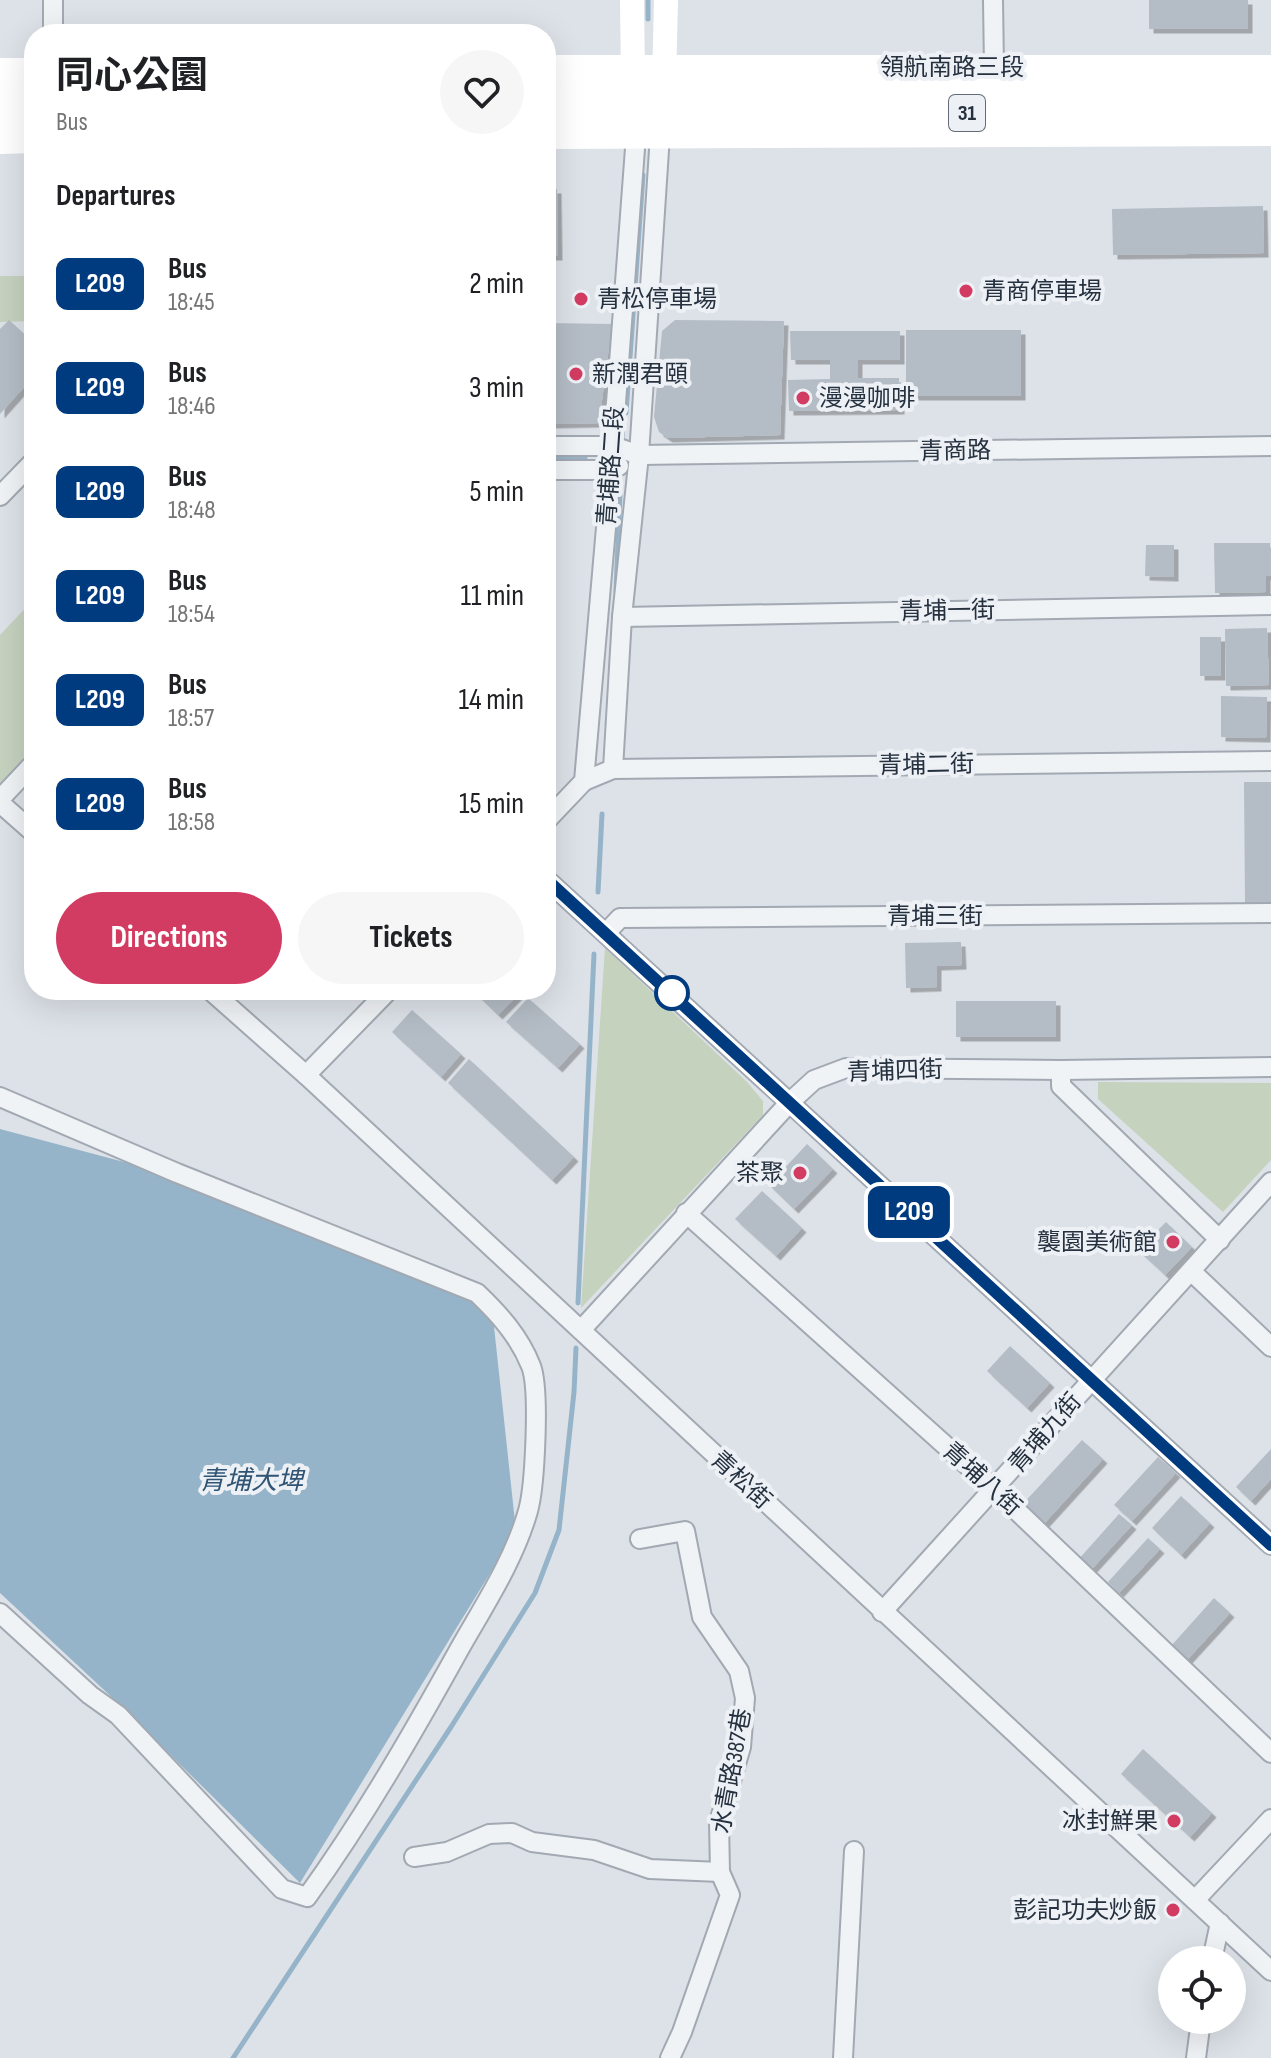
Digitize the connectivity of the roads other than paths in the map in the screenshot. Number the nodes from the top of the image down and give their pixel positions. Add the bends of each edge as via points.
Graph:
1 (53, 0) edge
2 (632, 0) edge
3 (666, 0) edge
4 (993, 0) edge
5 (53, 24) edge
6 (1271, 67) edge
7 (994, 68) junction
8 (0, 70) edge
9 (24, 70) edge
10 (556, 70) edge
11 (1271, 90) edge
12 (556, 92) edge
13 (24, 93) edge
14 (0, 94) edge
15 (649, 101) junction
16 (1271, 112) edge
17 (556, 113) edge
18 (0, 117) edge
19 (24, 117) edge
20 (556, 134) edge
21 (1271, 134) edge
22 (24, 141) edge
23 (0, 142) edge
24 (556, 446) edge
25 (613, 446) junction
26 (1271, 446) edge
27 (639, 455) junction
28 (556, 470) edge
29 (611, 470) junction
30 (24, 471) edge
31 (0, 496) edge
32 (1271, 605) edge
33 (622, 617) junction
34 (1271, 761) edge
35 (613, 769) junction
36 (24, 774) edge
37 (584, 781) junction
38 (0, 801) edge
39 (556, 810) edge
40 (24, 824) edge
41 (556, 888) edge
42 (1271, 913) edge
43 (606, 933) junction
44 (221, 1000) edge
45 (379, 1000) edge
46 (1271, 1067) edge
47 (1061, 1070) junction
48 (306, 1075) junction
49 (0, 1097) edge
50 (790, 1102) junction
51 (1271, 1182) edge
52 (686, 1213) junction
53 (1220, 1240) junction
54 (1192, 1272) junction
55 (581, 1330) junction
56 (1271, 1347) edge
57 (1091, 1381) junction
58 (995, 1490) junction
59 (640, 1539) dead end
60 (1271, 1545) edge
61 (882, 1612) junction
62 (0, 1613) edge
63 (1271, 1753) edge
64 (1271, 1819) edge
65 (854, 1851) dead end
66 (414, 1857) dead end
67 (720, 1872) junction
68 (1195, 1900) junction
69 (1220, 1923) junction
70 (1215, 1946) edge
71 (1271, 1971) edge
72 (1199, 2034) edge
73 (670, 2058) edge
74 (843, 2058) edge
75 (1196, 2058) edge

1 - 5 street
2 - 15 street, 青埔路二段
3 - 15 street, 青埔路二段
4 - 7 street
6 - 7 street, 領航南路三段 / 31
7 - 15 street, 領航南路三段 / 31
8 - 9 street
10 - 15 street, 31
11 - 15 main road, 領航南路三段 / 31
12 - 15 main road, 31
13 - 14 main road
15 - 16 main road, 領航南路三段 / 31
15 - 17 main road, 31
15 - 20 street, 31
15 - 21 street, 31
15 - 25 street, 青埔路二段
15 - 27 street, 青埔路二段
18 - 19 main road
22 - 23 street
24 - 25 street, 青商路
25 - 27 street, 青商路
25 - 29 street, 青埔路二段
26 - 27 street, 青商路
27 - 29 street, 青商路
27 - 33 street, 青埔路二段
28 - 29 street, 青商路
29 - 37 street, 青埔路二段
30 - 31 street
32 - 33 street, 青埔一街
33 - 35 street, 青埔路二段
34 - 35 street, 青埔二街
35 - 37 street, 青埔二街
36 - 38 street
37 - 39 street
38 - 40 street
41 - 43 street
42 - 43 street, 青埔三街 via 620,918
43 - 50 street
44 - 48 street, 青松街
45 - 48 street
46 - 47 street, 青埔四街
47 - 50 street, 青埔四街 via 846,1068 814,1080
47 - 53 street via 1061,1086
48 - 55 street, 青松街
49 - 62 street via 477,1293 507,1322 532,1368 536,1419 529,1509 512,1556 424,1713 307,1897 282,1889 118,1715
50 - 52 street, 青埔四街
50 - 57 street
51 - 53 street, 青埔九街
52 - 55 street, 青埔四街
52 - 58 street, 青埔八街
53 - 54 street, 青埔九街
54 - 56 street
54 - 57 street, 青埔九街
55 - 61 street, 青松街
57 - 58 street, 青埔九街
57 - 60 street
58 - 61 street, 青埔九街
58 - 63 street, 青埔八街
59 - 67 street, 水青路387巷 via 685,1531 702,1617 739,1671 745,1698 741,1747 719,1822
61 - 68 street, 青松街
64 - 68 street
65 - 74 street
66 - 67 street via 447,1852 489,1834 512,1833 532,1842 594,1850 650,1869
67 - 73 street, 水青路387巷 via 730,1895
68 - 69 street, 青松街
69 - 70 street
69 - 71 street, 青松街
72 - 75 street

